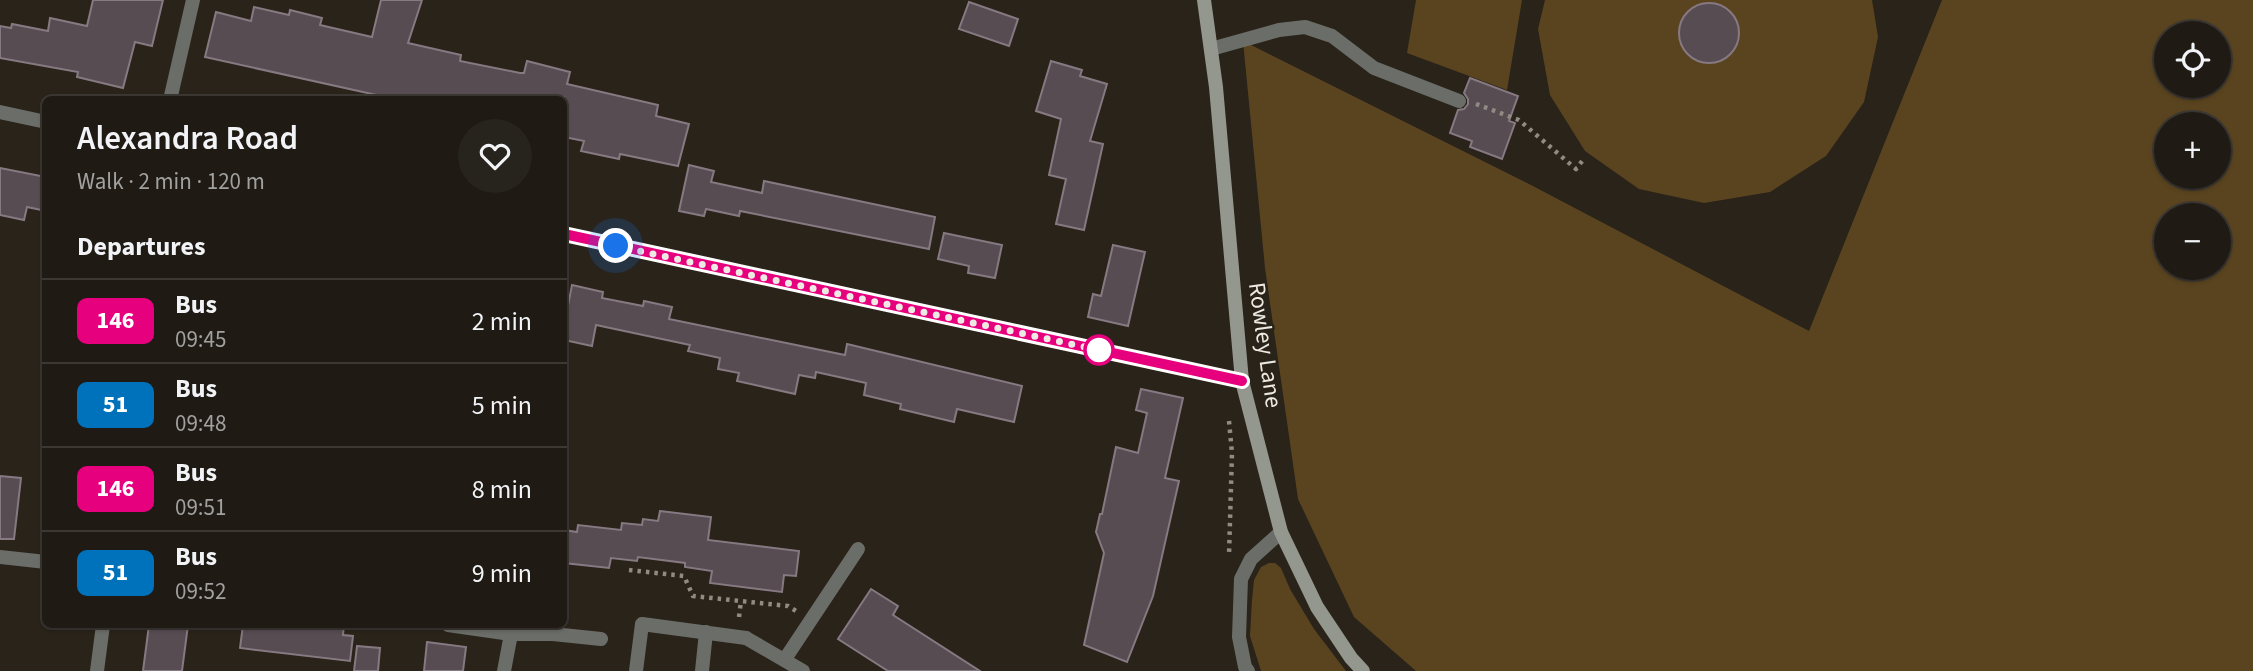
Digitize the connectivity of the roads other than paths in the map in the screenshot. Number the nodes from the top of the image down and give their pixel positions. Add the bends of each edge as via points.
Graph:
1 (193, 0) edge
2 (1204, 0) edge
3 (1211, 49) junction
4 (171, 96) edge
5 (1459, 101) road end
6 (0, 112) edge
7 (42, 121) edge
8 (567, 235) edge
9 (1242, 381) junction
10 (1281, 531) junction
11 (858, 549) dead end
12 (0, 557) edge
13 (42, 562) edge
14 (103, 628) edge
15 (469, 628) edge
16 (706, 632) junction
17 (511, 634) junction
18 (601, 639) dead end
19 (785, 659) junction
20 (97, 671) edge
21 (504, 671) edge
22 (636, 671) edge
23 (702, 671) edge
24 (803, 671) edge
25 (1248, 671) edge
26 (1363, 671) edge

1 - 4 street
2 - 3 street, Rowley Lane
3 - 5 street via 1305,27 1332,36 1374,68
3 - 9 street, Rowley Lane
6 - 7 street
8 - 9 street
9 - 10 street, Rowley Lane
10 - 25 street via 1251,559 1241,579 1239,637
10 - 26 street, Rowley Lane via 1317,607
11 - 19 street
12 - 13 street
14 - 20 street
15 - 17 street
16 - 19 street via 746,638
16 - 22 street via 642,624
16 - 23 street
17 - 18 street
17 - 21 street
19 - 24 street

